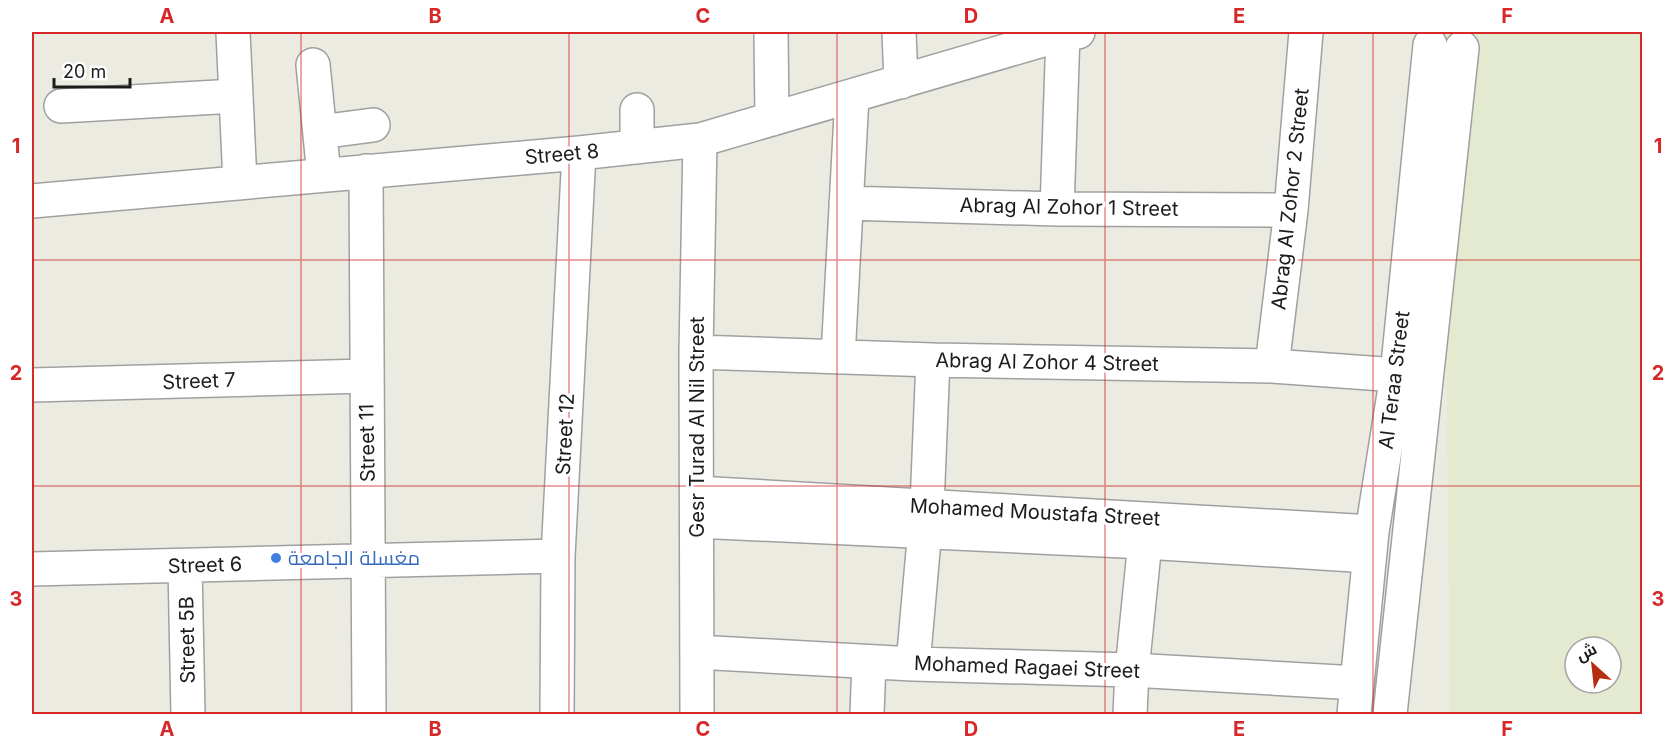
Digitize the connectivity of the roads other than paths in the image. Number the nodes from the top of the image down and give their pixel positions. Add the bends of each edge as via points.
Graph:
1 (232, 32) edge
2 (771, 32) edge
3 (899, 32) edge
4 (1306, 32) edge
5 (1071, 33) edge
6 (1447, 39) edge
7 (313, 65) dead end
8 (901, 82) junction
9 (235, 96) junction
10 (852, 96) junction
11 (61, 106) dead end
12 (637, 110) dead end
13 (772, 119) junction
14 (373, 125) dead end
15 (320, 132) junction
16 (700, 140) junction
17 (637, 147) junction
18 (579, 153) junction
19 (366, 171) junction
20 (324, 175) junction
21 (240, 183) junction
22 (32, 201) edge
23 (846, 203) junction
24 (1057, 209) junction
25 (1291, 210) junction
26 (696, 352) junction
27 (838, 357) junction
28 (933, 360) junction
29 (1272, 366) junction
30 (1397, 375) junction
31 (366, 376) junction
32 (32, 385) edge
33 (697, 507) junction
34 (925, 518) junction
35 (1145, 542) junction
36 (1371, 544) junction
37 (558, 556) junction
38 (369, 560) junction
39 (185, 566) junction
40 (32, 569) edge
41 (697, 652) junction
42 (869, 662) junction
43 (913, 664) junction
44 (1132, 670) junction
45 (1355, 699) edge
46 (188, 714) edge
47 (369, 714) edge
48 (557, 714) edge
49 (696, 714) edge
50 (867, 714) edge
51 (1130, 714) edge
52 (1390, 714) edge

1 - 9 street
2 - 13 street
3 - 8 street
4 - 25 street, Abrag Al Zohor 2 Street
5 - 8 street, Street 8
5 - 24 street
6 - 30 street, Al Teraa Street
6 - 52 street, Al Teraa Street
7 - 15 street
8 - 10 street, Street 8
9 - 11 street
9 - 21 street
10 - 13 street, Street 8
10 - 23 street
12 - 17 street
13 - 16 street, Street 8
14 - 15 street
15 - 20 street
16 - 17 street, Street 8
16 - 26 street, Gesr Turad Al Nil Street
17 - 18 street, Street 8
18 - 19 street, Street 8
18 - 37 street, Street 12
19 - 20 street, Street 8
19 - 31 street, Street 11
20 - 21 street, Street 8
21 - 22 street, Street 8
23 - 24 street, Abrag Al Zohor 1 Street
23 - 27 street
24 - 25 street, Abrag Al Zohor 1 Street
25 - 29 street, Abrag Al Zohor 2 Street
26 - 27 street, Abrag Al Zohor 4 Street
26 - 33 street, Gesr Turad Al Nil Street
27 - 28 street, Abrag Al Zohor 4 Street
28 - 29 street, Abrag Al Zohor 4 Street
28 - 34 street
29 - 30 street, Abrag Al Zohor 4 Street
30 - 36 street, Al Teraa Street
31 - 32 street, Street 7
31 - 38 street, Street 11
33 - 34 street, Mohamed Moustafa Street
33 - 41 street, Gesr Turad Al Nil Street
34 - 35 street, Mohamed Moustafa Street
34 - 36 street, Mohamed Moustafa Street
34 - 43 street
35 - 36 street, Mohamed Moustafa Street
35 - 44 street
36 - 45 street, Al Teraa Street
37 - 38 street, Street 6
37 - 48 street, Street 12
38 - 39 street, Street 6
38 - 47 street, Street 11
39 - 40 street, Street 6
39 - 46 street, Street 5B
41 - 42 street, Mohamed Ragaei Street
41 - 49 street, Gesr Turad Al Nil Street
42 - 43 street, Mohamed Ragaei Street
42 - 50 street
43 - 44 street, Mohamed Ragaei Street
44 - 45 street, Mohamed Ragaei Street
44 - 51 street

